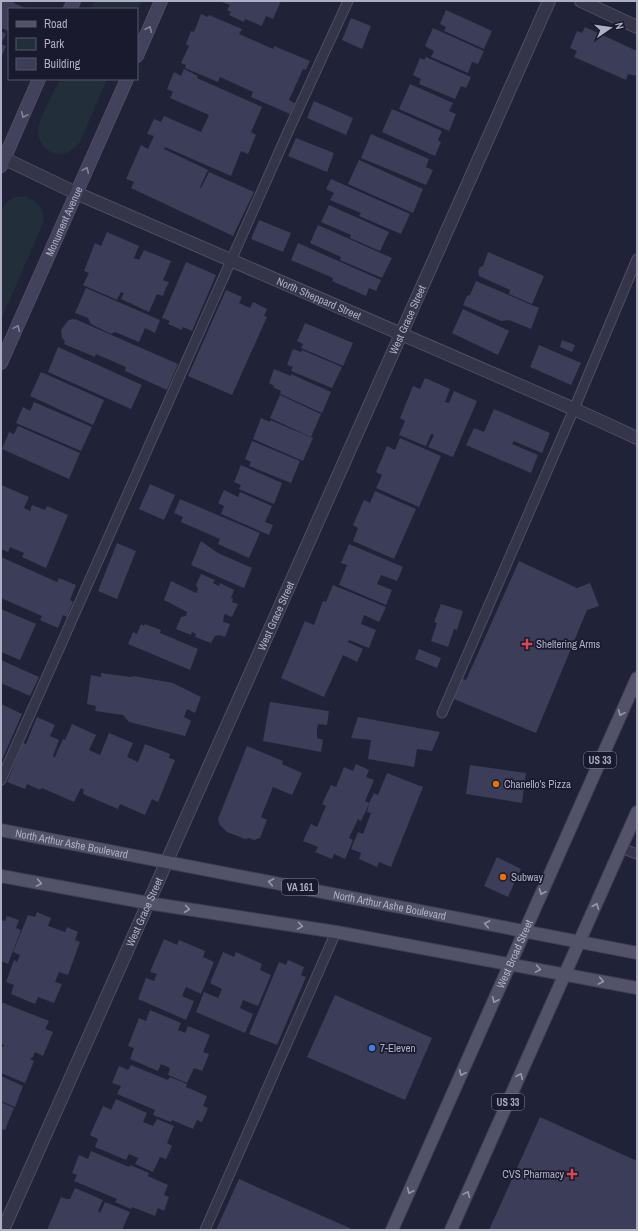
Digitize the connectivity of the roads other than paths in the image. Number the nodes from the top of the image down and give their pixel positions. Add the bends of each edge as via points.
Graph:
1 (161, 1) edge
2 (348, 1) edge
3 (548, 1) edge
4 (581, 1) edge
5 (637, 27) edge
6 (138, 54) edge
7 (39, 80) edge
8 (127, 80) edge
9 (2, 161) edge
10 (76, 193) junction
11 (637, 259) edge
12 (232, 261) junction
13 (401, 335) junction
14 (1, 363) edge
15 (574, 409) junction
16 (637, 438) edge
17 (637, 678) edge
18 (442, 713) dead end
19 (1, 780) edge
20 (637, 812) edge
21 (1, 830) edge
22 (621, 848) junction
23 (637, 854) edge
24 (166, 862) junction
25 (1, 876) edge
26 (148, 903) junction
27 (526, 931) junction
28 (336, 932) junction
29 (580, 942) junction
30 (637, 953) edge
31 (510, 964) junction
32 (565, 974) junction
33 (637, 988) edge
34 (3, 1230) edge
35 (206, 1230) edge
36 (392, 1230) edge
37 (452, 1230) edge

6 -> 1 street
2 - 12 lane
3 - 13 street, West Grace Street
4 - 5 street
7 -> 9 street
10 -> 8 street, Monument Avenue
9 - 10 street, North Sheppard Street
10 - 12 street, North Sheppard Street
14 -> 10 street, Monument Avenue
11 - 15 lane
12 - 13 street, North Sheppard Street
12 - 19 lane
13 - 15 street, North Sheppard Street
13 - 24 street, West Grace Street
15 - 16 street, North Sheppard Street
15 - 18 lane
17 -> 27 main road, West Broad Street / US 33
20 - 22 main road, US 33
21 - 24 main road, North Arthur Ashe Boulevard / VA 161
22 - 23 lane
29 -> 22 main road, US 33
24 - 26 street, West Grace Street
27 -> 24 main road, North Arthur Ashe Boulevard / VA 161
25 -> 26 main road
26 -> 28 main road
26 - 34 street, West Grace Street
27 - 29 main road, North Arthur Ashe Boulevard / VA 161
27 - 31 main road, West Broad Street / US 33
28 - 31 main road
28 - 35 lane
29 - 30 main road, North Arthur Ashe Boulevard / VA 161
29 - 32 main road, US 33
31 -> 32 main road
31 -> 36 main road, West Broad Street / US 33
32 -> 33 main road
37 -> 32 main road, US 33

